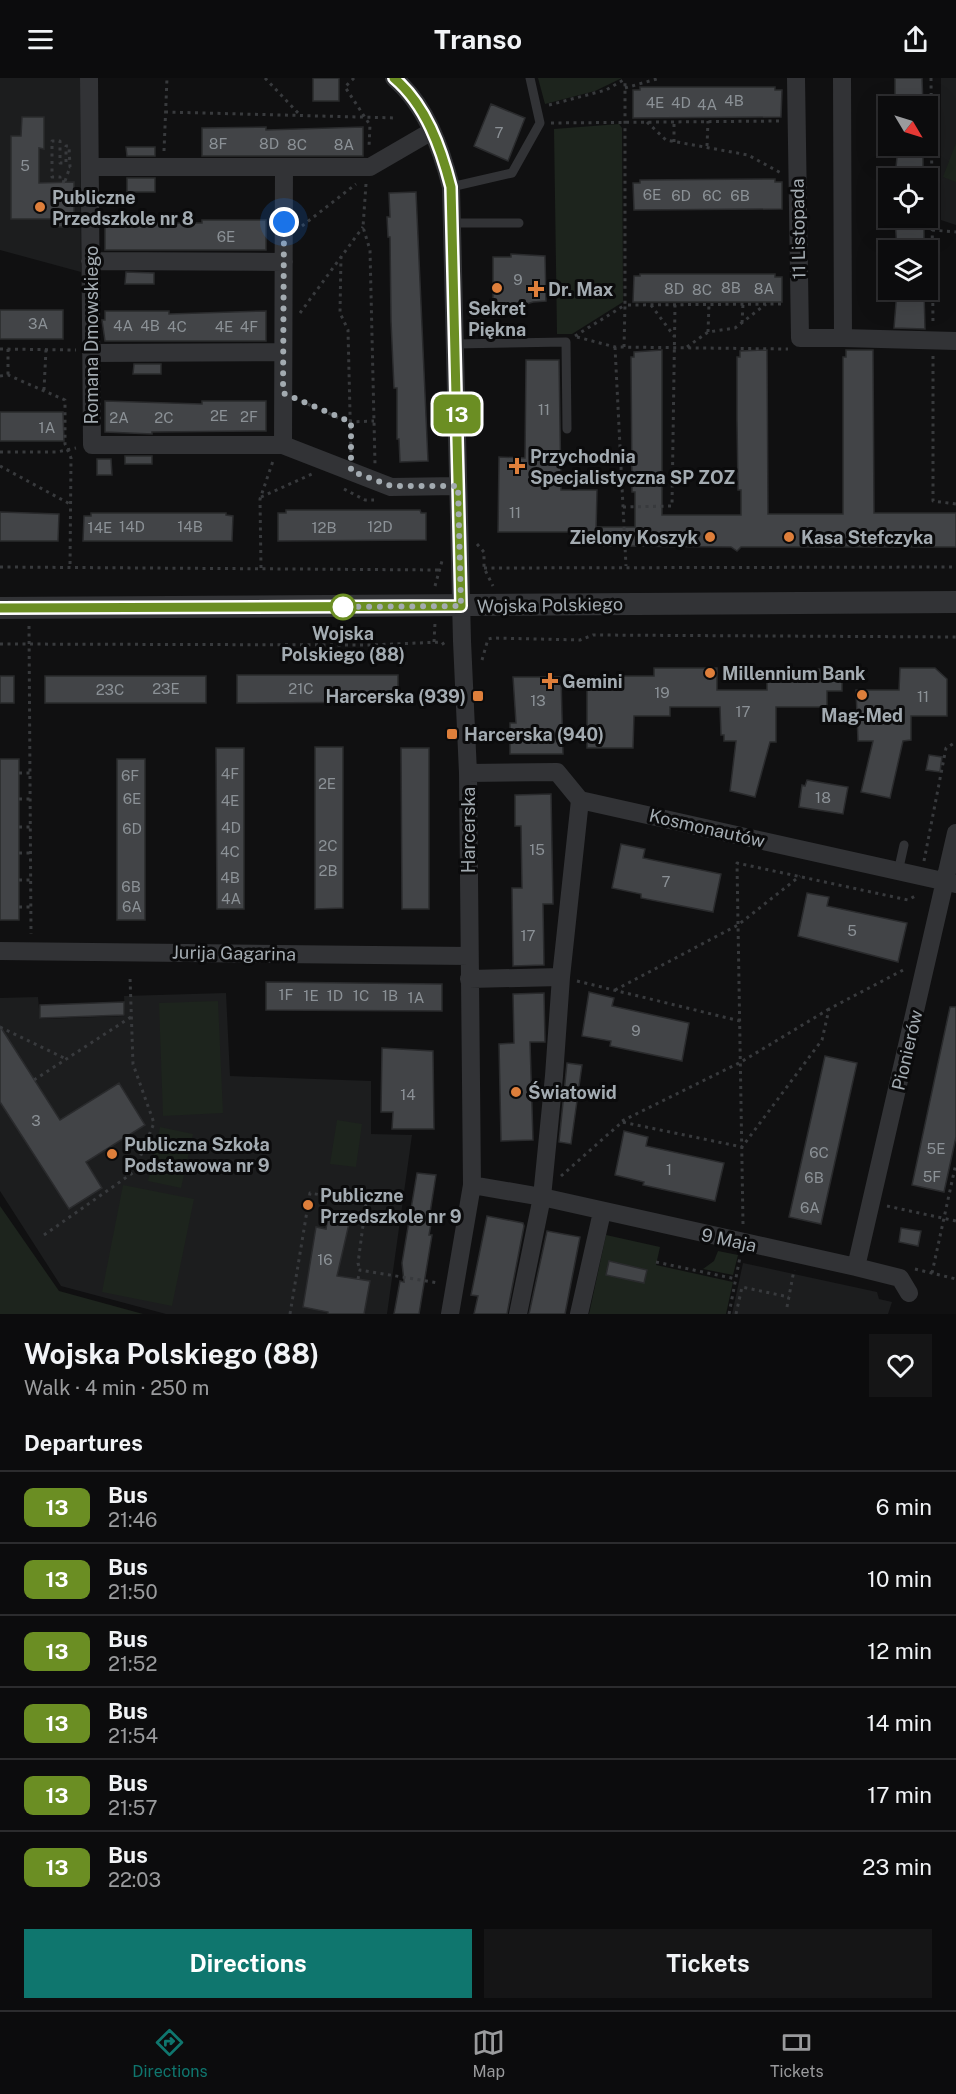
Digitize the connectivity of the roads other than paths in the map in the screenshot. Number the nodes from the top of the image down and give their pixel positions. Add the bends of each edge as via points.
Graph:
1 (90, 78) edge
2 (98, 78) edge
3 (530, 78) edge
4 (796, 78) edge
5 (842, 78) edge
6 (400, 80) edge
7 (432, 131) junction
8 (85, 167) junction
9 (284, 167) junction
10 (451, 187) junction
11 (452, 223) junction
12 (519, 223) dead end
13 (90, 261) junction
14 (284, 262) junction
15 (843, 338) junction
16 (956, 341) edge
17 (283, 344) junction
18 (455, 344) junction
19 (91, 351) junction
20 (567, 429) dead end
21 (280, 445) junction
22 (458, 486) junction
23 (956, 602) edge
24 (461, 606) junction
25 (0, 608) edge
26 (468, 773) junction
27 (580, 800) junction
28 (956, 833) edge
29 (903, 845) dead end
30 (898, 872) junction
31 (951, 883) edge
32 (0, 951) edge
33 (469, 956) junction
34 (561, 977) junction
35 (469, 979) junction
36 (472, 1185) junction
37 (542, 1197) junction
38 (602, 1212) junction
39 (856, 1267) junction
40 (909, 1293) dead end
41 (450, 1314) edge
42 (518, 1314) edge
43 (579, 1314) edge

1 - 2 street
1 - 8 street, Romana Dmowskiego
3 - 10 lane via 540,123 512,173
4 - 15 street, 11 Listopada via 800,338
5 - 15 street
6 - 7 street, Harcerska
7 - 9 street via 368,167
7 - 10 street, Harcerska via 441,148
8 - 9 street
8 - 13 street, Romana Dmowskiego
9 - 14 street
10 - 11 street, Harcerska
11 - 12 lane
11 - 18 street, Harcerska
13 - 14 street
13 - 19 street, Romana Dmowskiego
14 - 17 street
15 - 16 street, 11 Listopada
17 - 19 street
17 - 21 street
18 - 20 lane via 566,342
18 - 22 street, Harcerska
19 - 21 street, Romana Dmowskiego via 92,445
21 - 22 street, Romana Dmowskiego via 391,486
22 - 24 street, Harcerska
23 - 24 street, Wojska Polskiego
24 - 25 street, Wojska Polskiego
24 - 26 street, Harcerska
26 - 27 street via 557,772
26 - 33 street, Harcerska
27 - 30 street, Kosmonautów
27 - 34 street
28 - 31 street, Pionierów
29 - 30 lane
30 - 31 street, Kosmonautów
31 - 39 street, Pionierów
32 - 33 street, Jurija Gagarina
33 - 35 street, Harcerska
34 - 35 street
34 - 37 street
35 - 36 street, Harcerska
36 - 37 street, 9 Maja
36 - 41 street, Harcerska
37 - 38 street, 9 Maja
37 - 42 street
38 - 39 street, 9 Maja
38 - 43 street
39 - 40 street, 9 Maja via 900,1278

